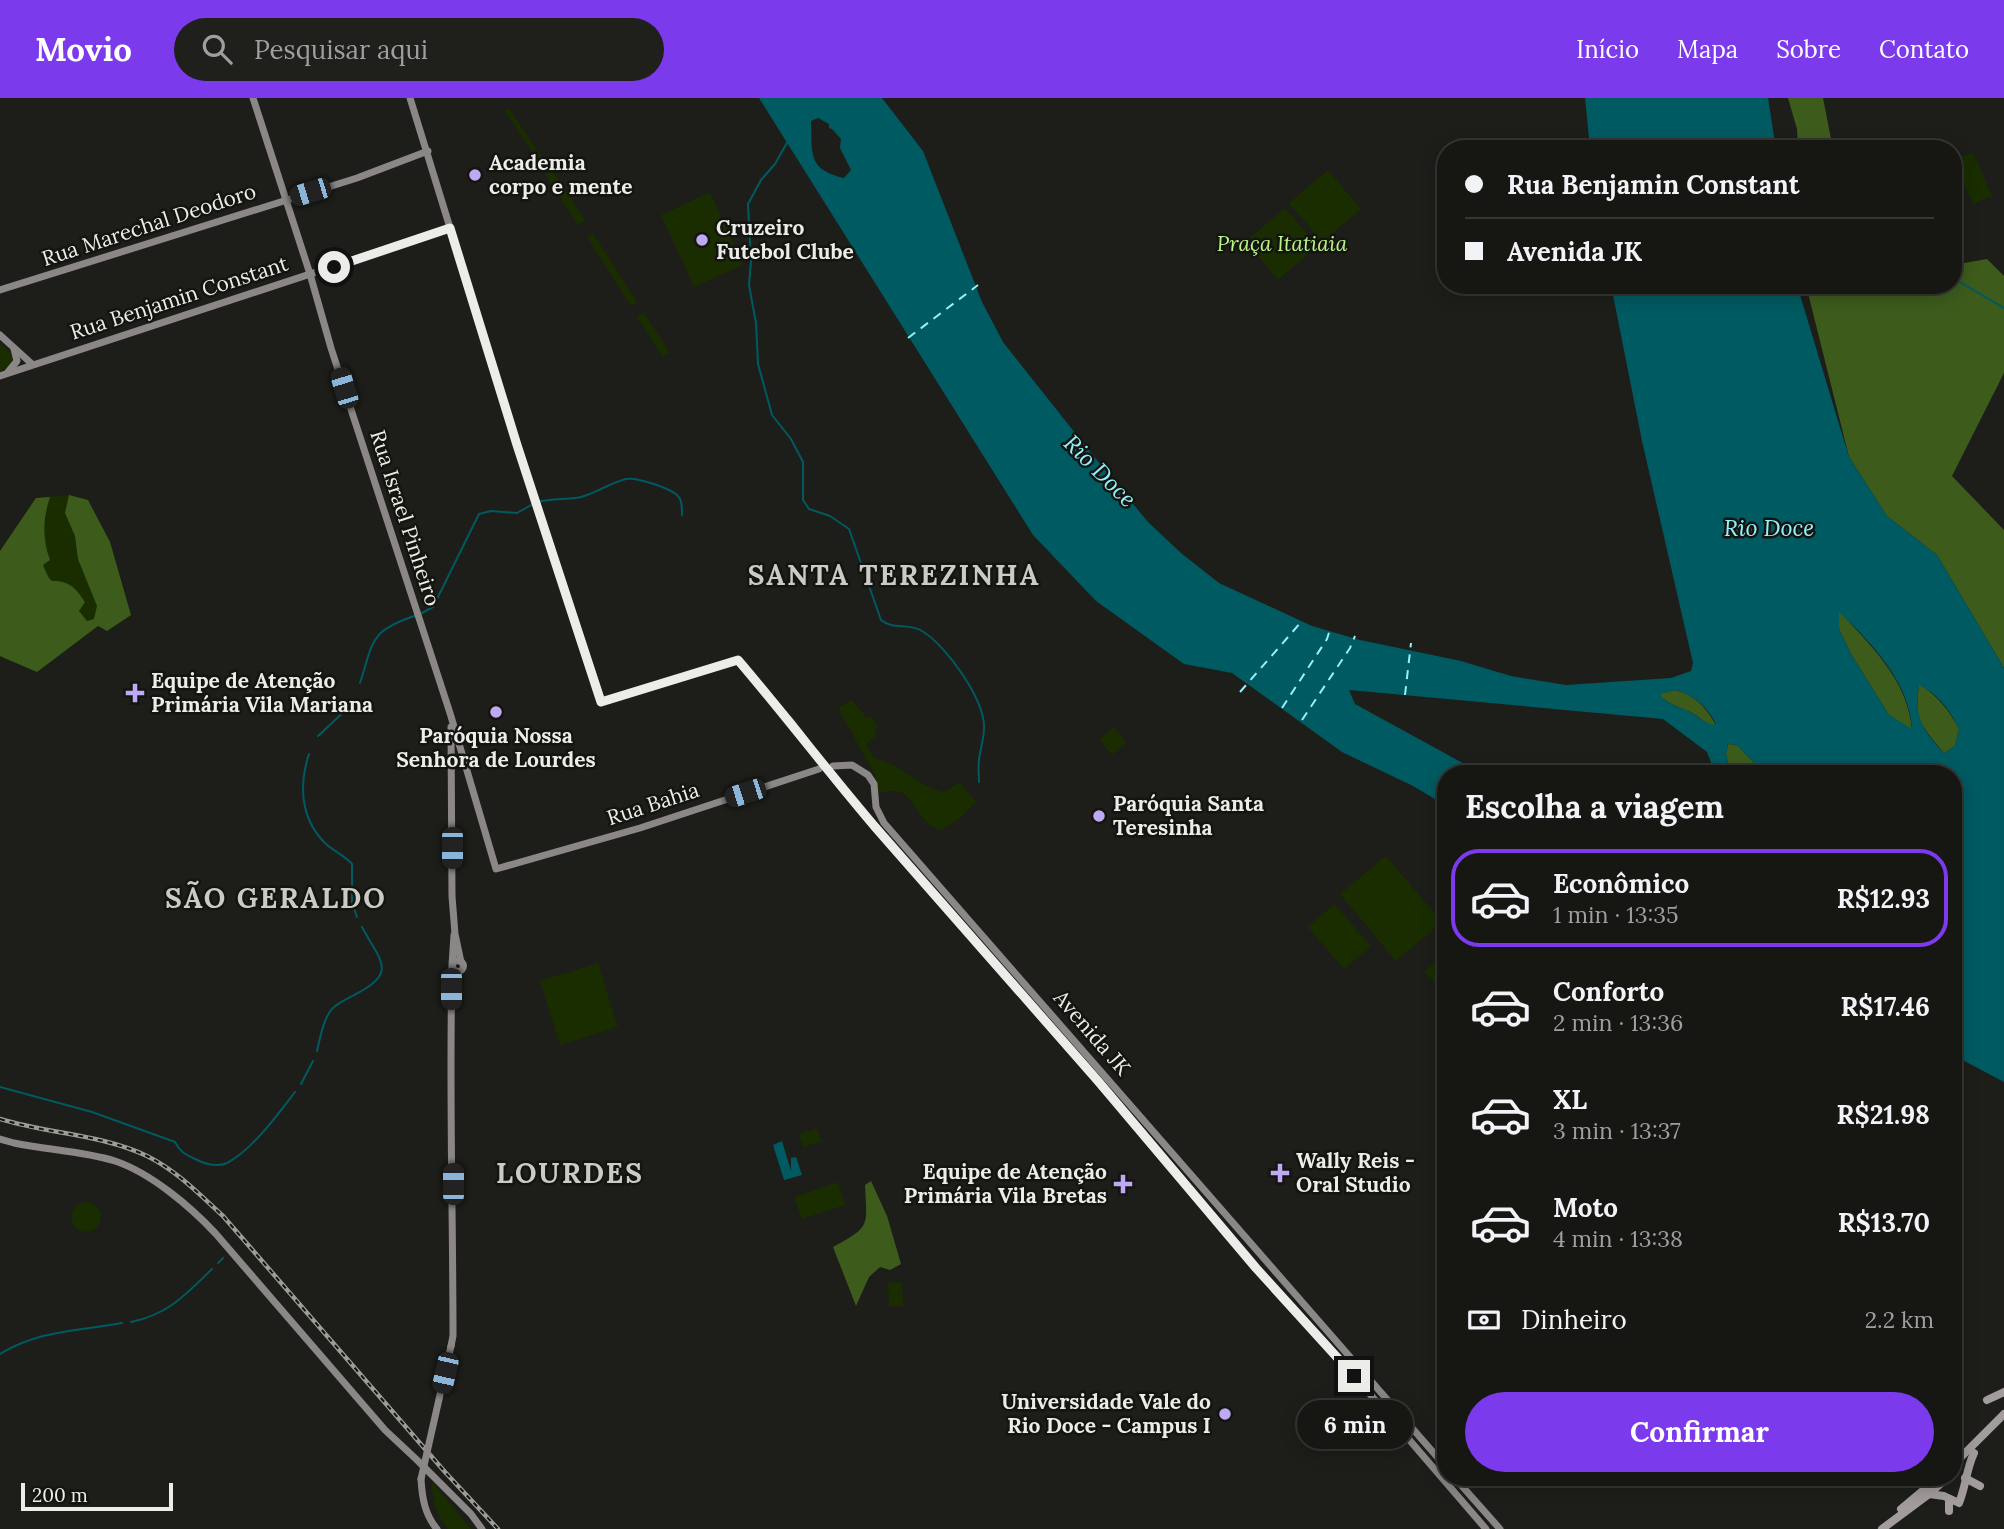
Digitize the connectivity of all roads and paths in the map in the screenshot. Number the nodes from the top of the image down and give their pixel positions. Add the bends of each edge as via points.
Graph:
1 (253, 98) edge
2 (410, 98) edge
3 (428, 151) junction
4 (286, 200) junction
5 (450, 228) junction
6 (310, 274) junction
7 (0, 290) edge
8 (0, 335) edge
9 (10, 342) junction
10 (32, 364) junction
11 (1, 376) edge
12 (450, 712) junction
13 (452, 766) junction
14 (833, 766) dead end
15 (464, 769) junction
16 (819, 769) dead end
17 (452, 786) junction
18 (496, 869) joint
19 (455, 934) junction
20 (454, 968) junction
21 (0, 1139) edge
22 (2002, 1388) edge
23 (1987, 1400) dead end
24 (2004, 1414) edge
25 (2004, 1422) edge
26 (1974, 1453) junction
27 (1962, 1456) edge
28 (1437, 1457) edge
29 (1962, 1464) edge
30 (1437, 1472) edge
31 (1965, 1478) junction
32 (1449, 1486) edge
33 (1462, 1486) edge
34 (1929, 1486) edge
35 (1938, 1486) edge
36 (1980, 1486) dead end
37 (1929, 1494) junction
38 (1949, 1499) junction
39 (1949, 1511) dead end
40 (471, 1514) junction
41 (1882, 1527) edge
42 (437, 1529) edge
43 (476, 1529) edge
44 (482, 1529) edge
45 (1486, 1529) edge
46 (1500, 1529) edge
47 (1874, 1529) edge

1 - 4 main road, Rua Israel Pinheiro
2 - 3 main road
3 - 4 main road, Rua Marechal Deodoro
3 - 5 main road
4 - 6 main road, Rua Israel Pinheiro
4 - 7 main road, Rua Marechal Deodoro
5 - 6 main road, Rua Benjamin Constant
5 - 30 main road, Avenida JK via 601,702 738,660 840,786
6 - 10 main road, Rua Benjamin Constant
6 - 12 main road, Rua Israel Pinheiro
8 - 9 main road
9 - 10 main road
9 - 11 main road via 17,361
10 - 11 main road, Rua Benjamin Constant
12 - 13 main road
12 - 15 main road, Rua Israel Pinheiro
13 - 15 main road via 460,762
13 - 17 main road
14 - 28 main road, Avenida JK via 856,766 868,775 884,823
15 - 17 main road
15 - 18 main road, Rua Israel Pinheiro
16 - 18 main road, Rua Bahia
17 - 19 main road
19 - 20 main road
19 - 20 main road via 463,967
20 - 42 main road, bridge via 453,1336 421,1479 425,1510
21 - 40 main road via 117,1162 183,1202 211,1228 385,1430
22 - 23 highway
24 - 27 highway
25 - 26 highway
26 - 29 highway
26 - 31 highway
31 - 36 highway
31 - 38 highway via 1959,1503
32 - 45 main road, Avenida JK
33 - 46 main road
34 - 41 highway
35 - 37 highway
37 - 38 highway
37 - 41 highway
38 - 39 highway
40 - 43 main road
40 - 44 main road
41 - 47 main road

